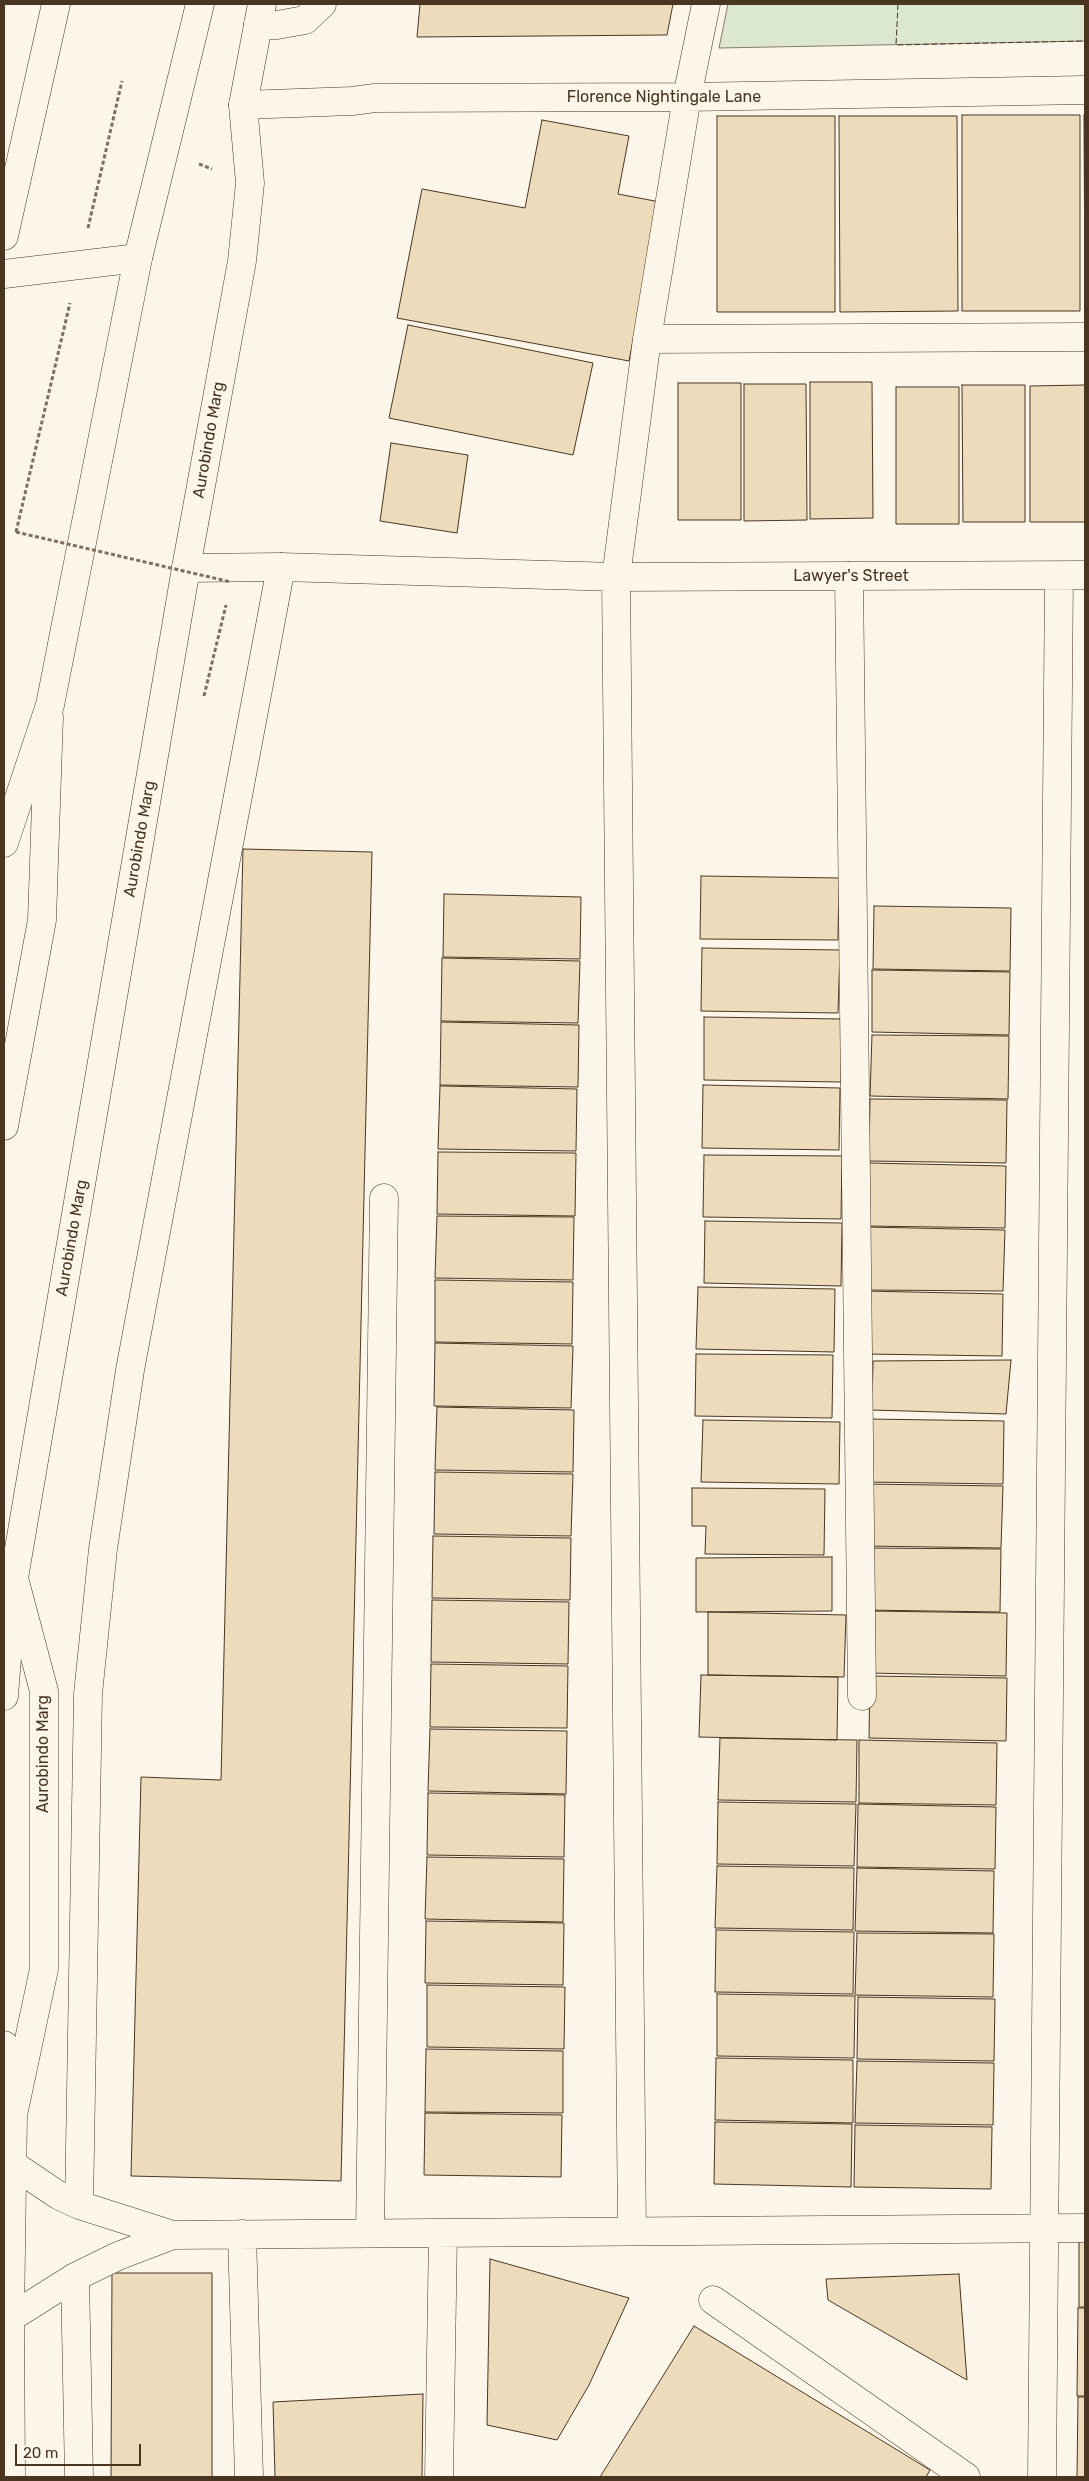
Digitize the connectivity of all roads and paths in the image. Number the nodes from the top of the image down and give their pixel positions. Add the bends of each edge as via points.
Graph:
1 (56, 4) edge
2 (200, 4) edge
3 (322, 4) edge
4 (706, 4) edge
5 (260, 14) edge
6 (122, 81) dead end
7 (1085, 90) edge
8 (687, 97) junction
9 (243, 105) junction
10 (163, 151) junction
11 (250, 183) junction
12 (86, 234) dead end
13 (4, 236) edge
14 (138, 258) junction
15 (4, 274) edge
16 (70, 301) dead end
17 (1085, 337) edge
18 (647, 339) junction
19 (281, 567) junction
20 (186, 568) junction
21 (1072, 575) edge
22 (848, 576) junction
23 (616, 577) junction
24 (229, 591) dead end
25 (227, 601) dead end
26 (204, 696) dead end
27 (50, 705) junction
28 (4, 843) edge
29 (4, 1126) edge
30 (384, 1198) dead end
31 (14, 1578) junction
32 (4, 1696) edge
33 (862, 1696) dead end
34 (4, 2045) edge
35 (13, 2115) junction
36 (12, 2164) junction
37 (79, 2205) junction
38 (1045, 2228) junction
39 (1085, 2228) edge
40 (632, 2231) junction
41 (443, 2232) junction
42 (370, 2233) junction
43 (242, 2234) junction
44 (173, 2235) junction
45 (75, 2277) junction
46 (713, 2300) dead end
47 (10, 2318) junction
48 (11, 2477) edge
49 (79, 2477) edge
50 (249, 2477) edge
51 (439, 2477) edge
52 (966, 2477) edge
53 (1042, 2477) edge

1 - 13 main road
2 - 10 main road
3 - 5 main road via 305,20 277,26
4 - 8 main road
5 - 9 main road, Aurobindo Marg
6 - 12 path
7 - 8 main road, Florence Nightingale Lane
8 - 9 main road, Florence Nightingale Lane via 376,98
8 - 18 main road
9 - 11 main road, Aurobindo Marg
10 - 11 path
10 - 14 main road
11 - 20 main road, Aurobindo Marg via 242,260
14 - 15 main road
14 - 27 main road
16 - 24 path, bridge via 16,532 231,582
17 - 18 main road
18 - 23 main road
19 - 20 main road, Lawyer's Street
19 - 23 main road, Lawyer's Street
19 - 37 main road via 130,1370 103,1549 88,1694
20 - 31 main road, Aurobindo Marg
21 - 22 main road, Lawyer's Street
21 - 38 main road
22 - 23 main road, Lawyer's Street
22 - 33 main road
23 - 40 main road
25 - 26 path
27 - 28 main road
27 - 29 main road via 42,920
30 - 42 main road
31 - 32 main road
31 - 35 main road, Aurobindo Marg via 44,1691 44,1969
34 - 35 main road
35 - 36 main road, Aurobindo Marg
36 - 37 main road
36 - 47 main road, Aurobindo Marg
37 - 44 main road
38 - 39 main road
38 - 40 main road
38 - 53 main road
40 - 41 main road
41 - 42 main road
41 - 51 main road
42 - 43 main road
43 - 44 main road
43 - 50 main road
44 - 45 main road
45 - 47 main road
45 - 49 main road
46 - 52 main road
47 - 48 main road, Aurobindo Marg

